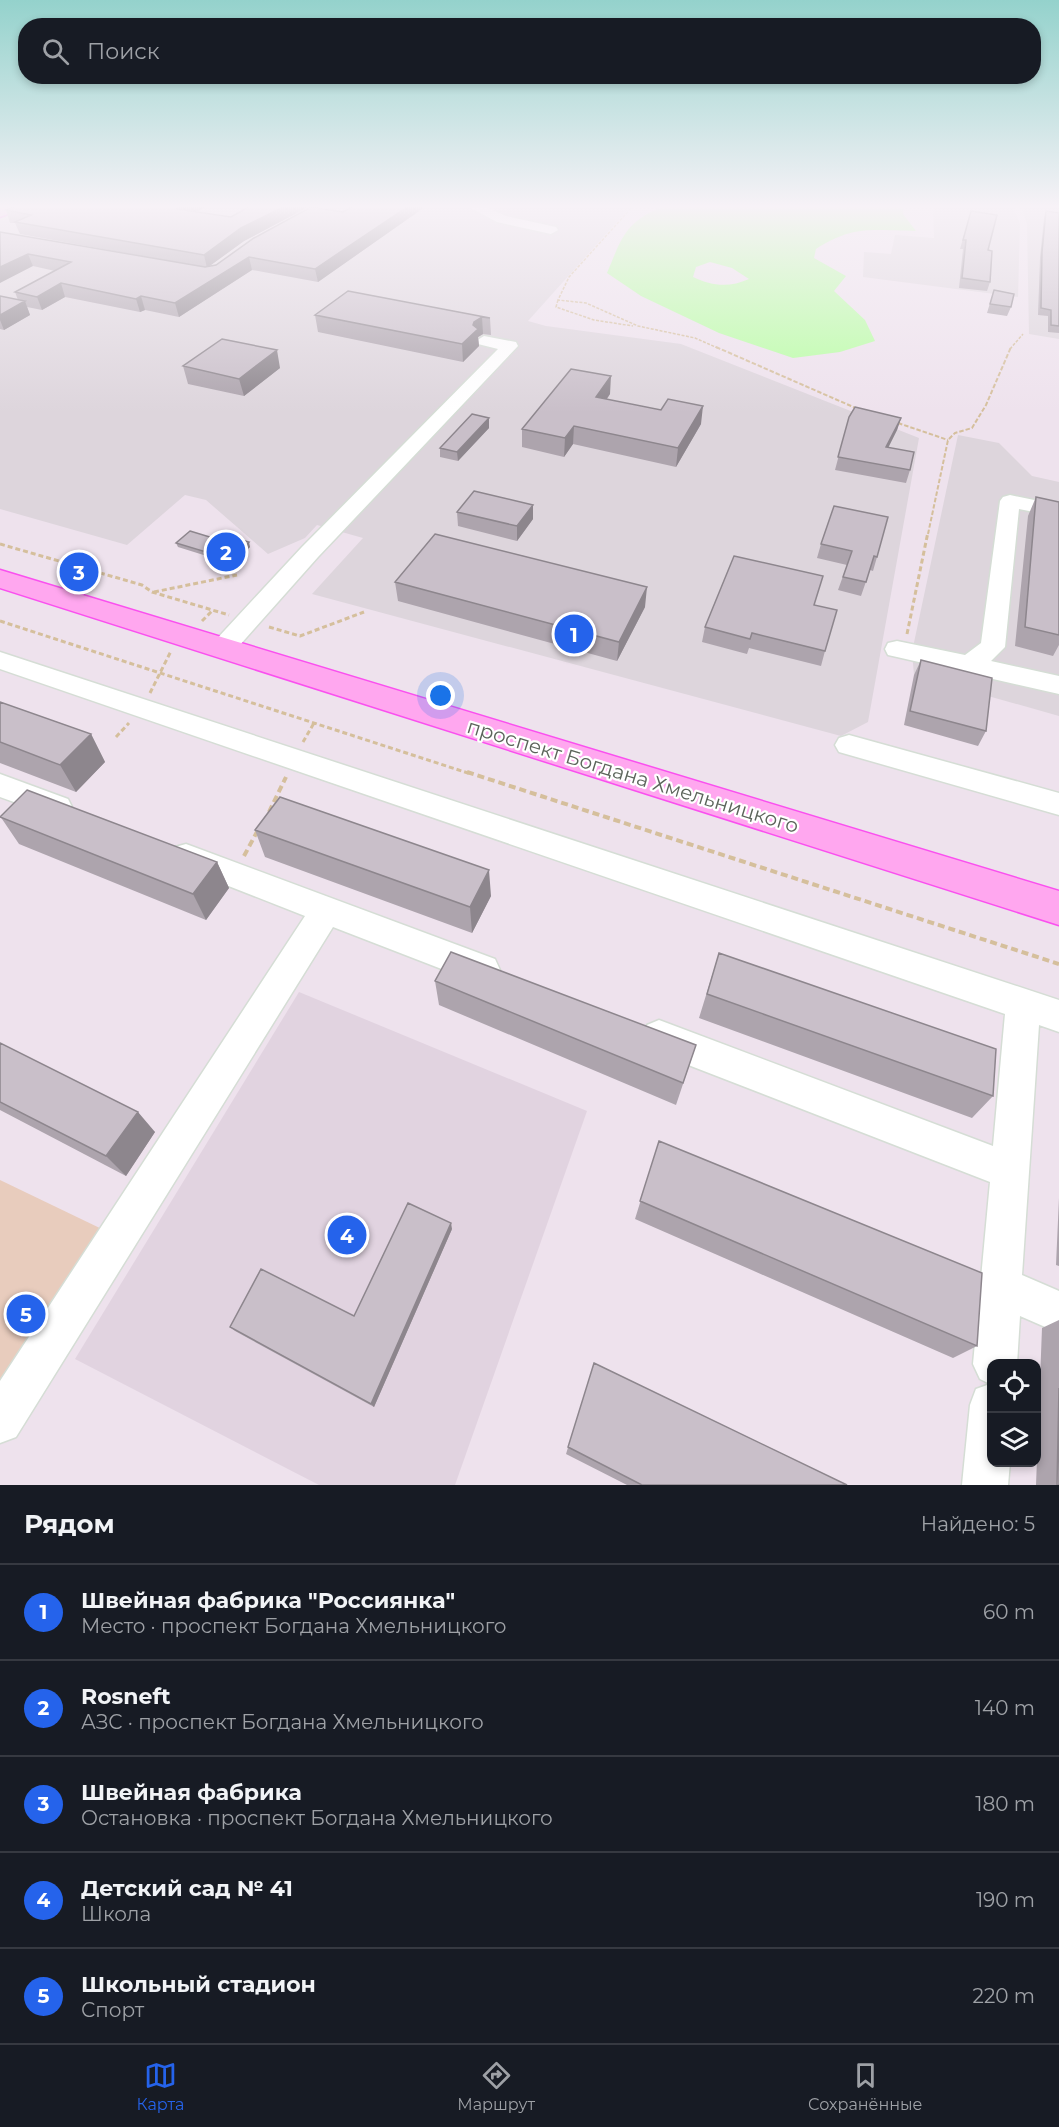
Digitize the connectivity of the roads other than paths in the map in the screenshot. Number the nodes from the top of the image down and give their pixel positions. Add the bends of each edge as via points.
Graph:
1 (484, 341) dead end
2 (1059, 511) edge
3 (0, 579) edge
4 (222, 648) junction
5 (900, 650) road end
6 (0, 660) edge
7 (970, 664) junction
8 (1059, 685) edge
9 (849, 745) dead end
10 (0, 785) edge
11 (1059, 804) edge
12 (89, 819) edge
13 (155, 844) edge
14 (1059, 908) edge
15 (326, 910) junction
16 (506, 979) edge
17 (1023, 1004) junction
18 (1059, 1016) edge
19 (629, 1026) edge
20 (1010, 1171) junction
21 (1001, 1287) junction
22 (1059, 1312) edge
23 (995, 1359) edge
24 (991, 1413) edge
25 (0, 1421) edge
26 (985, 1485) edge

1 - 4 street via 510,346
2 - 7 street via 1010,501 993,646
3 - 4 main road, проспект Богдана Хмельницкого
4 - 14 main road, проспект Богдана Хмельницкого
5 - 7 street
6 - 17 street
7 - 8 street
9 - 11 street
10 - 12 street
13 - 15 street
15 - 16 street
15 - 25 street
17 - 18 street
17 - 20 street
19 - 20 street
20 - 21 street
21 - 22 street
21 - 23 street
24 - 26 street

